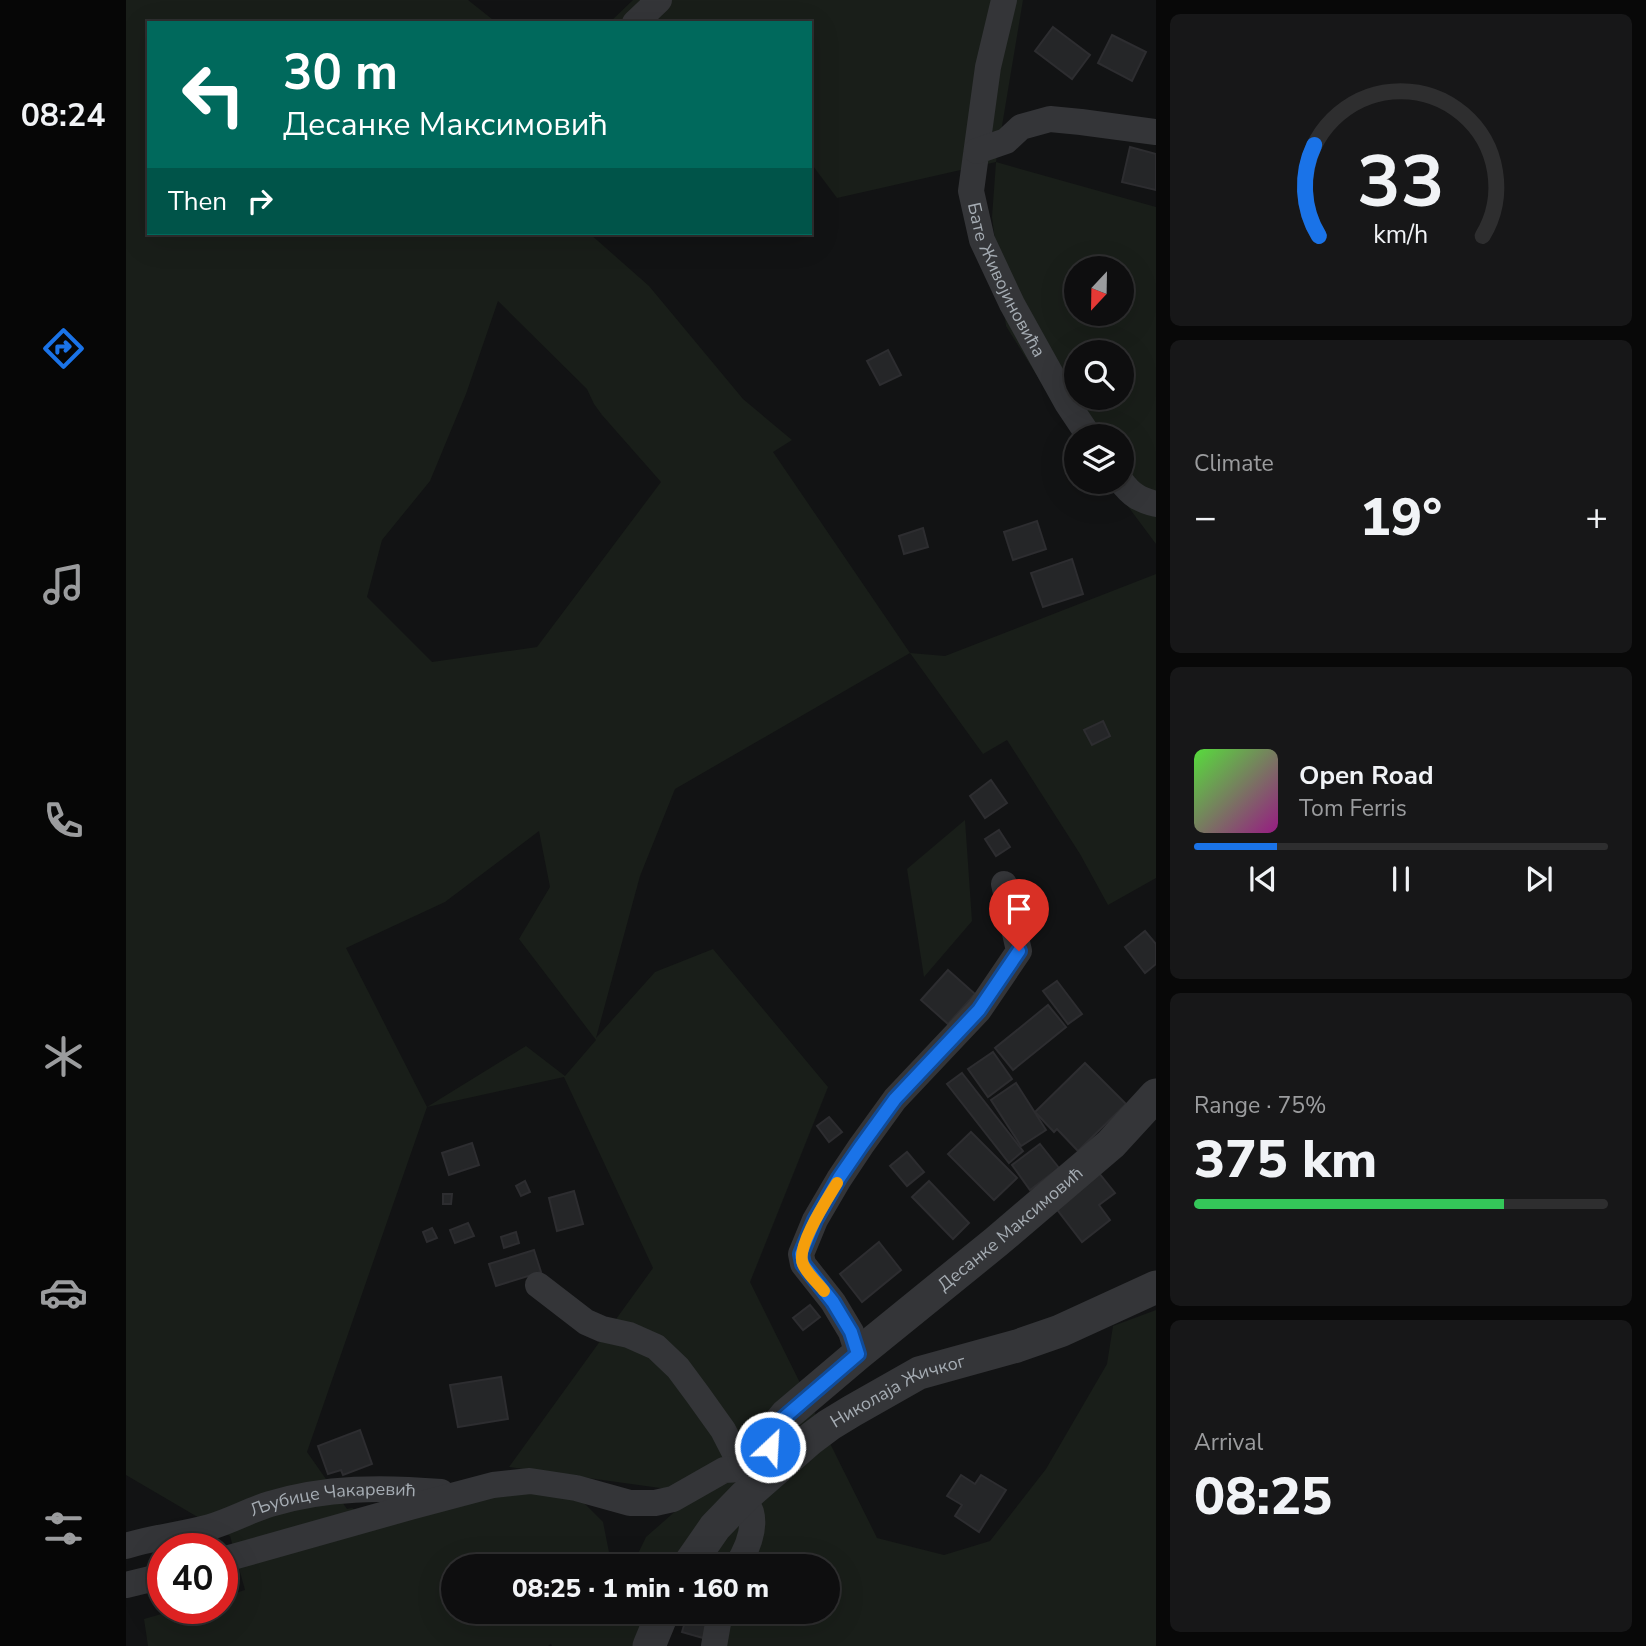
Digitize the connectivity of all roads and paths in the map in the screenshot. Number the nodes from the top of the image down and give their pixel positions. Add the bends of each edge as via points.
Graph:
1 (660, 0) edge
2 (1004, 0) edge
3 (637, 21) edge
4 (1156, 132) edge
5 (977, 151) junction
6 (1081, 424) edge
7 (1132, 494) edge
8 (1156, 504) edge
9 (1004, 884) dead end
10 (1156, 1095) edge
11 (538, 1284) dead end
12 (1156, 1287) edge
13 (858, 1354) junction
14 (751, 1481) junction
15 (460, 1494) junction
16 (126, 1546) edge
17 (696, 1554) edge
18 (744, 1554) edge
19 (238, 1556) edge
20 (147, 1580) edge
21 (126, 1585) edge
22 (658, 1624) edge
23 (718, 1624) edge
24 (649, 1646) edge
25 (714, 1646) edge

1 - 3 street
2 - 5 street, Бате Живојиновића via 988,67
4 - 5 street via 1050,120 1021,127 1006,141
5 - 6 street, Бате Живојиновића via 971,191 982,240 1012,304
7 - 8 street
9 - 13 street via 1019,951 979,1010 895,1099 861,1146 815,1220 801,1254 803,1264 851,1332
10 - 13 street, Десанке Максимовић via 1111,1144
11 - 14 street via 586,1322 656,1347 705,1404
12 - 14 street, Николаја Жичког via 1060,1331 919,1373 829,1425
13 - 14 street, Десанке Максимовић via 779,1422 771,1438 770,1458
14 - 15 street, Љубице Чакаревић via 724,1470 673,1499 655,1503 630,1503 530,1481
14 - 17 street, Николаја Жичког
14 - 18 street via 751,1528
15 - 16 street, Љубице Чакаревић via 399,1488 314,1493 269,1504 227,1522
15 - 19 street, Љубице Чакаревић
20 - 21 street
22 - 24 street
23 - 25 street

